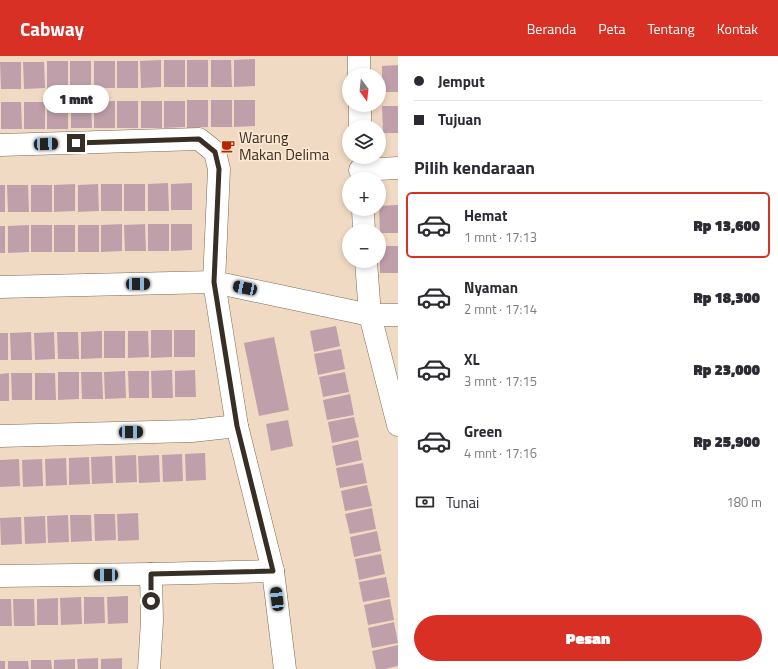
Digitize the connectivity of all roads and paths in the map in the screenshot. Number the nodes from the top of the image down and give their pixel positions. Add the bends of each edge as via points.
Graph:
1 (358, 56) edge
2 (359, 68) edge
3 (0, 145) edge
4 (360, 168) edge
5 (398, 168) edge
6 (367, 268) edge
7 (214, 282) junction
8 (0, 287) edge
9 (370, 315) junction
10 (398, 315) edge
11 (398, 425) edge
12 (237, 426) junction
13 (0, 436) edge
14 (273, 571) junction
15 (151, 574) junction
16 (0, 576) edge
17 (149, 669) edge
18 (285, 669) edge

1 - 2 street
3 - 7 street via 199,139 215,152 219,169
4 - 5 street
6 - 9 street
7 - 8 street
7 - 9 street
7 - 12 street
9 - 10 street
9 - 11 street
12 - 13 street via 192,431
12 - 14 street
14 - 15 street
14 - 18 street
15 - 16 street
15 - 17 street

